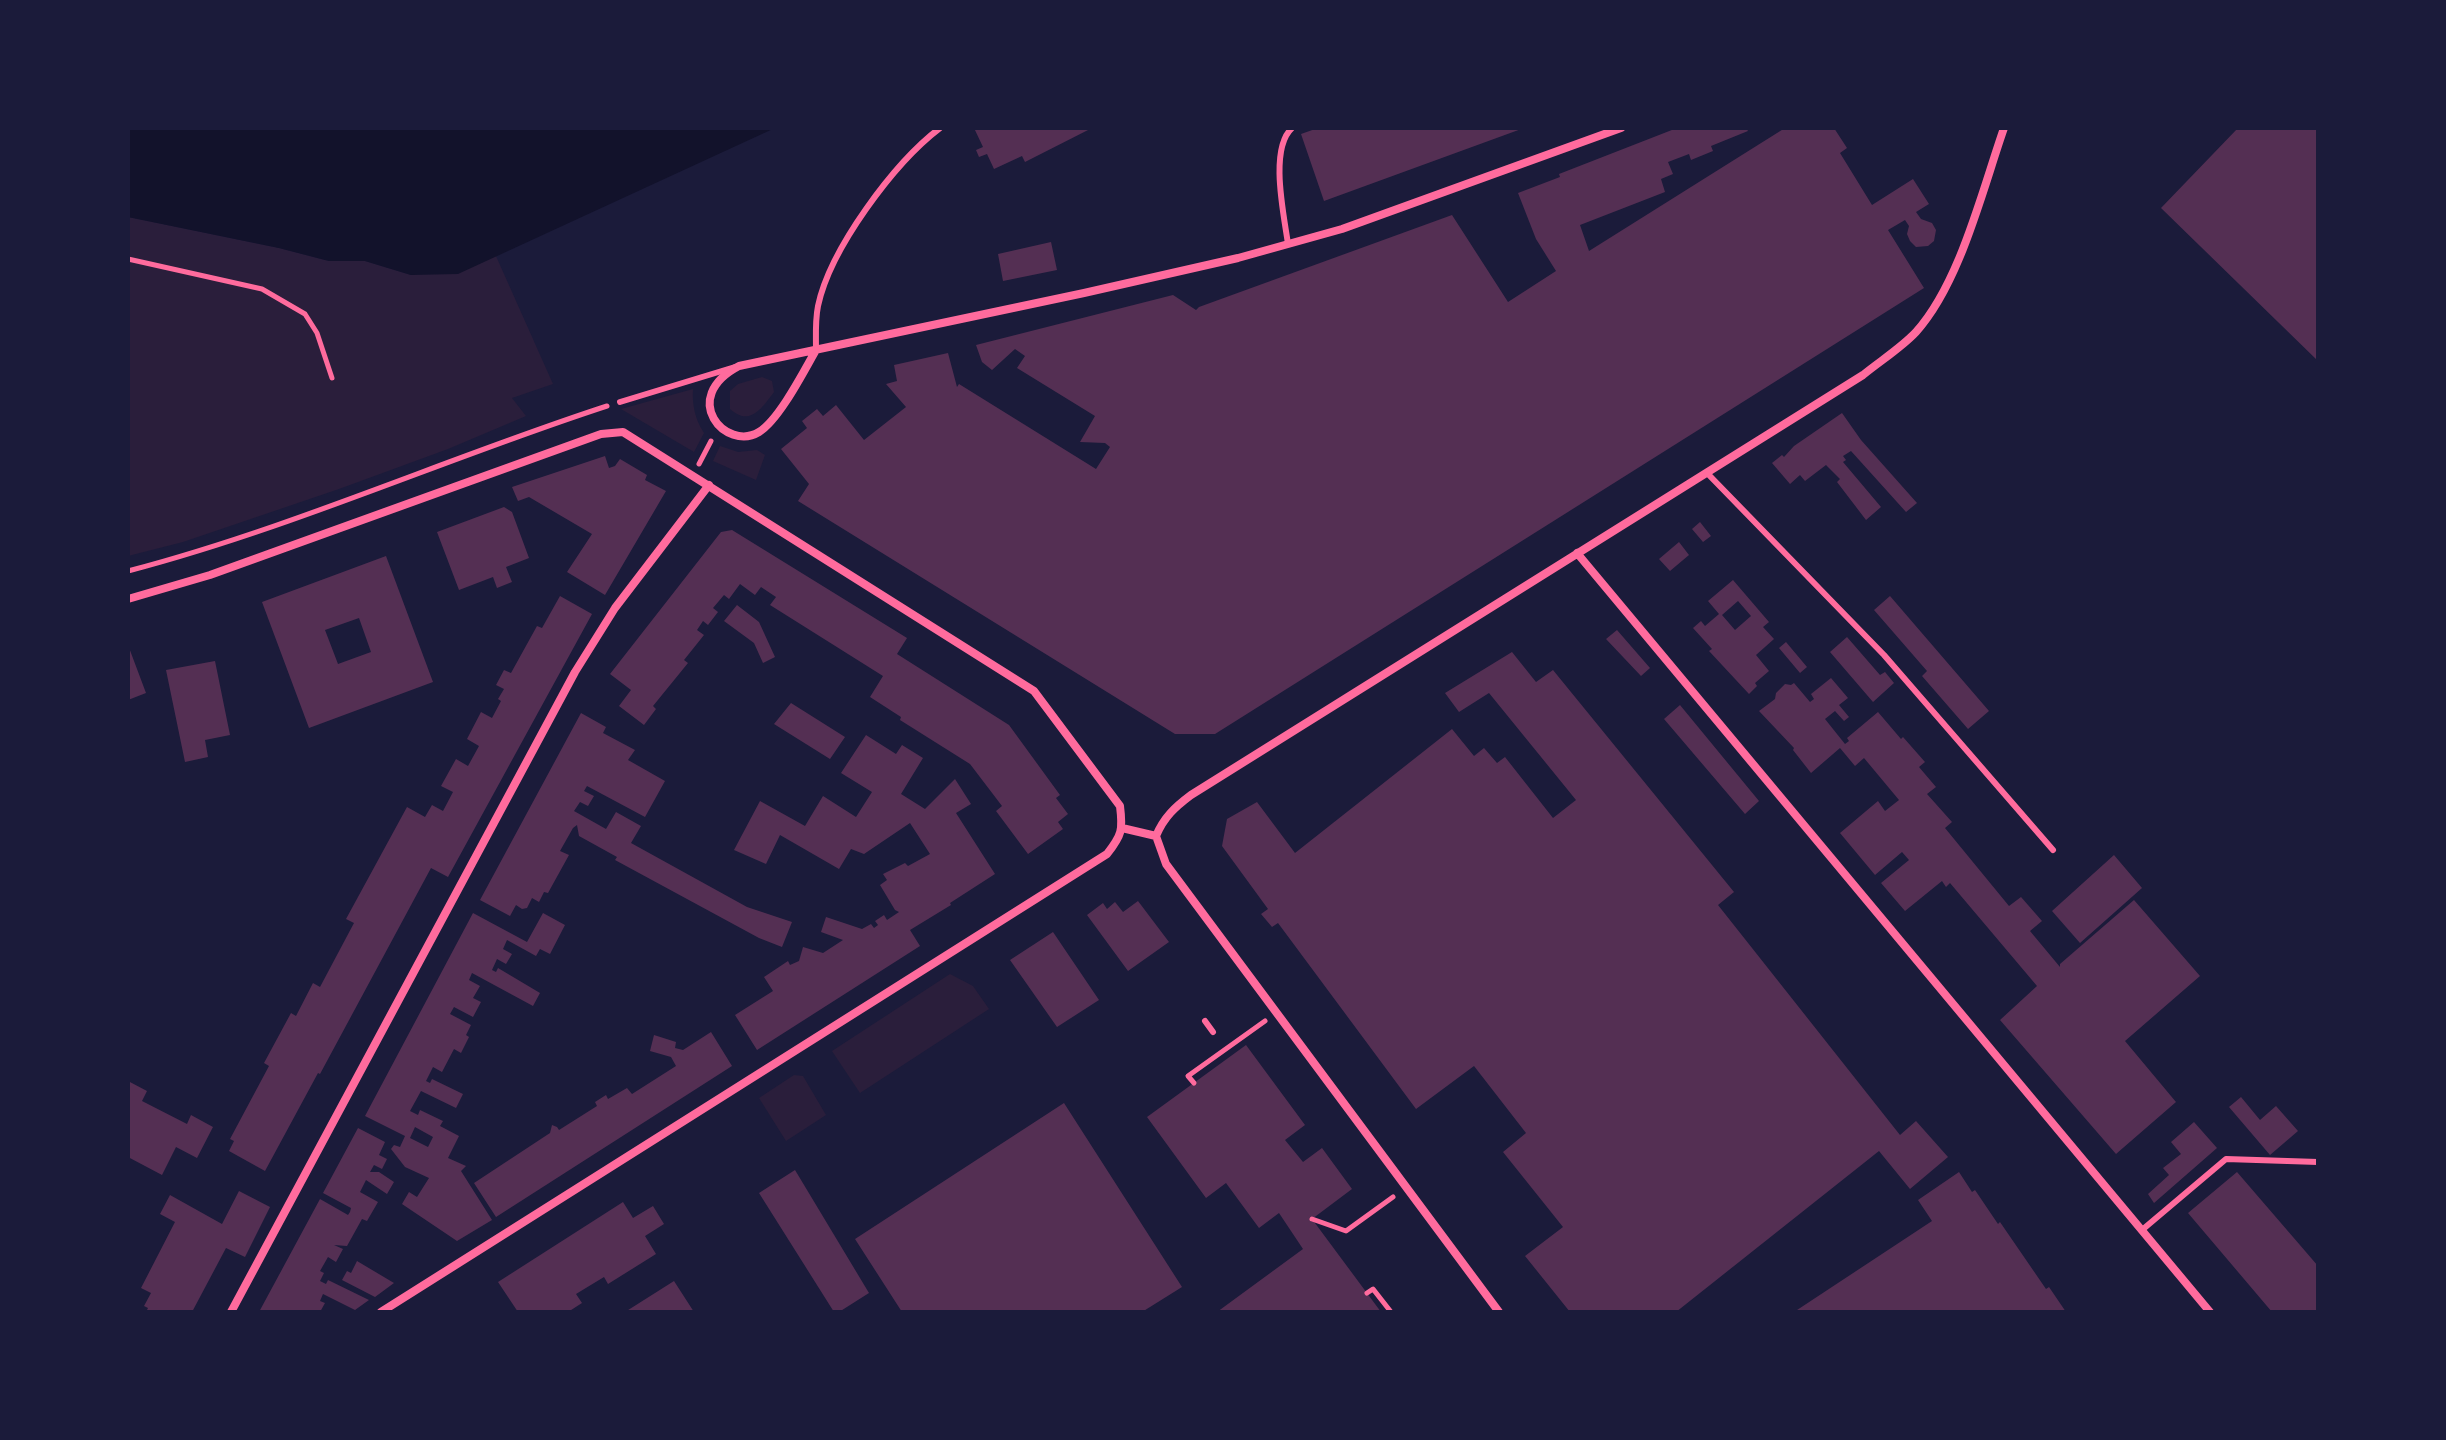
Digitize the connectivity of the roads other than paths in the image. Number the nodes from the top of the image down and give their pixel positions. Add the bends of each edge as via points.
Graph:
1 (940, 128) edge
2 (1292, 128) edge
3 (1621, 128) edge
4 (2004, 128) edge
5 (1288, 244) junction
6 (816, 350) junction
7 (739, 366) junction
8 (620, 402) road end
9 (1707, 473) junction
10 (709, 485) junction
11 (1577, 553) junction
12 (128, 599) edge
13 (1122, 828) junction
14 (1156, 836) junction
15 (2053, 850) dead end
16 (1205, 1021) dead end
17 (1213, 1032) dead end
18 (2318, 1162) edge
19 (2142, 1230) junction
20 (231, 1312) edge
21 (381, 1312) edge
22 (1499, 1312) edge
23 (2210, 1312) edge

1 - 6 lane via 891,176 849,236 819,304
2 - 5 lane via 1280,156
3 - 5 street
4 - 9 street via 1957,265 1915,333 1863,375
5 - 6 street
6 - 7 street
6 - 7 street via 769,424 757,434 741,437 720,426 708,402 724,374
7 - 8 lane
9 - 11 street
9 - 15 lane via 1884,655
10 - 12 street via 623,432 601,434 210,575
10 - 13 street via 1034,691 1120,806
10 - 20 street via 615,608 575,672
11 - 14 street via 1191,795 1171,811
11 - 19 street
13 - 14 street
13 - 21 street via 1107,854
14 - 22 street via 1166,864
16 - 17 lane
18 - 19 lane via 2226,1159
19 - 23 street

